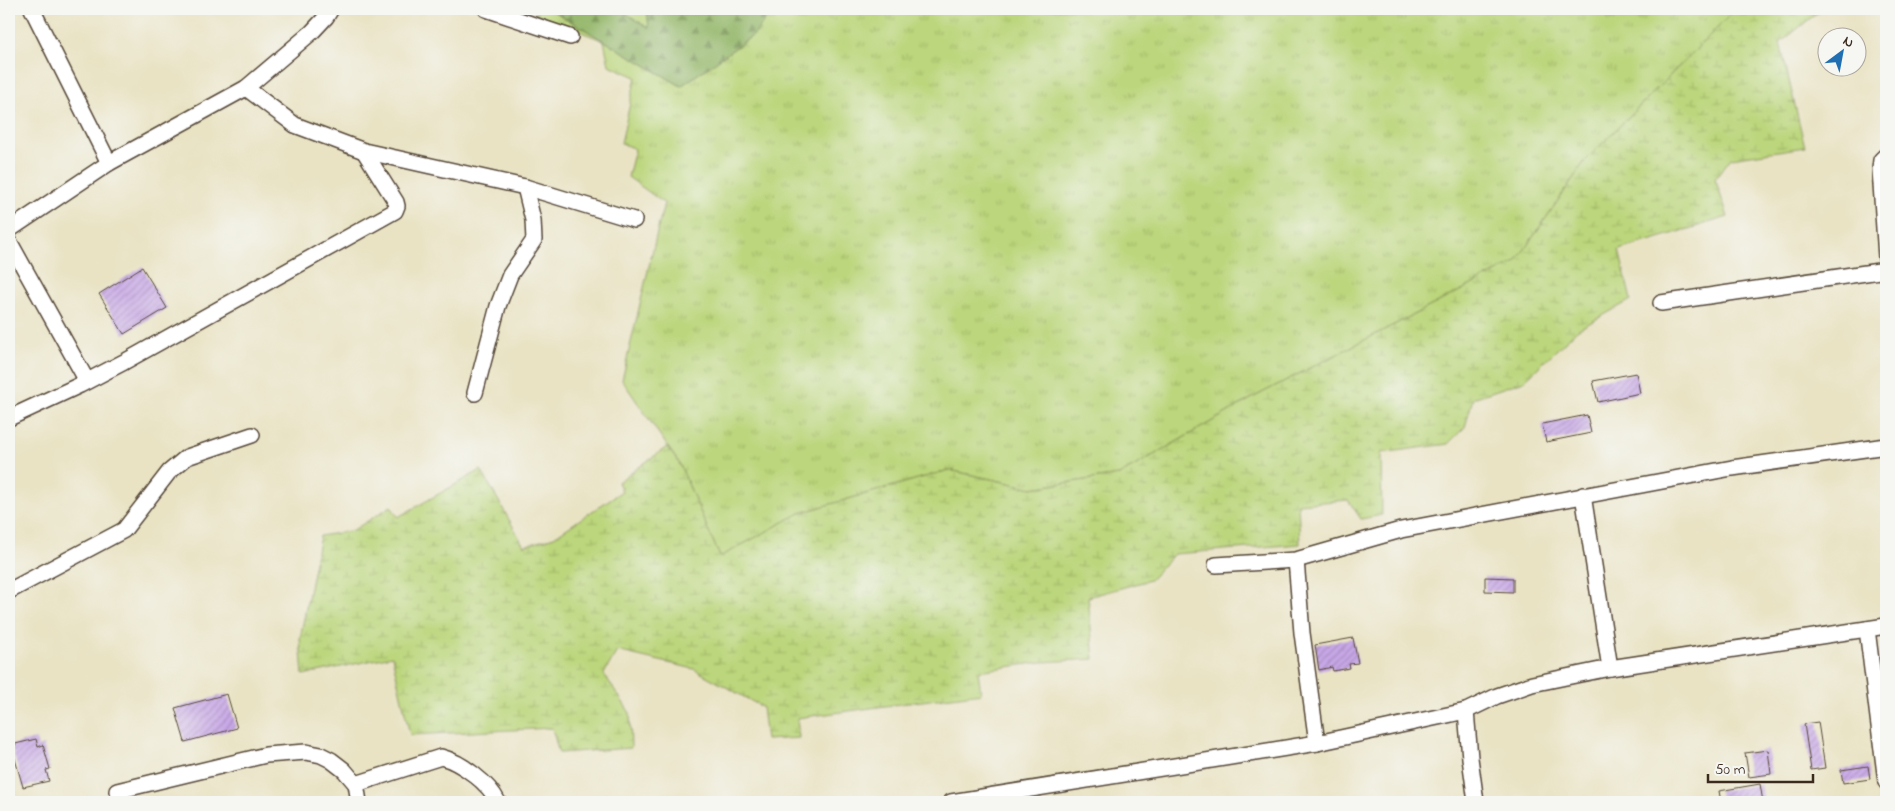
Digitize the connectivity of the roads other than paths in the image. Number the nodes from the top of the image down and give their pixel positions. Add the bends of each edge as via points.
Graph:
1 (32, 9) edge
2 (331, 9) edge
3 (486, 9) edge
4 (570, 37) dead end
5 (246, 88) junction
6 (364, 151) junction
7 (1886, 155) edge
8 (109, 163) junction
9 (525, 187) junction
10 (634, 220) dead end
11 (9, 230) edge
12 (9, 241) edge
13 (1886, 258) edge
14 (1886, 270) edge
15 (1661, 303) dead end
16 (88, 380) junction
17 (475, 393) dead end
18 (9, 418) edge
19 (252, 435) dead end
20 (1886, 446) edge
21 (1583, 495) junction
22 (1296, 560) junction
23 (1216, 565) dead end
24 (9, 591) edge
25 (1886, 626) edge
26 (1867, 629) junction
27 (1610, 668) junction
28 (1466, 711) junction
29 (1317, 743) junction
30 (1886, 782) edge
31 (356, 784) junction
32 (117, 791) dead end
33 (1005, 797) edge
34 (358, 802) edge
35 (498, 802) edge
36 (951, 802) edge
37 (1476, 802) edge

1 - 8 street
2 - 5 street via 312,32
3 - 4 street
5 - 6 street via 295,125
5 - 8 street
6 - 9 street
6 - 16 street via 396,202 395,211
7 - 13 street via 1880,160 1880,169
8 - 11 street
9 - 10 street
9 - 17 street via 534,240 510,275 498,306
12 - 16 street
14 - 15 street
16 - 18 street
19 - 24 street via 187,457 169,472 124,530
20 - 21 street via 1732,468
21 - 22 street via 1401,530
21 - 27 street
22 - 23 street
22 - 29 street
25 - 26 street
26 - 27 street
26 - 30 street
27 - 28 street via 1532,684
28 - 29 street
28 - 37 street
29 - 33 street
31 - 32 street via 331,760 306,752 266,755
31 - 34 street
31 - 35 street via 441,757 454,760 479,779
33 - 36 street

